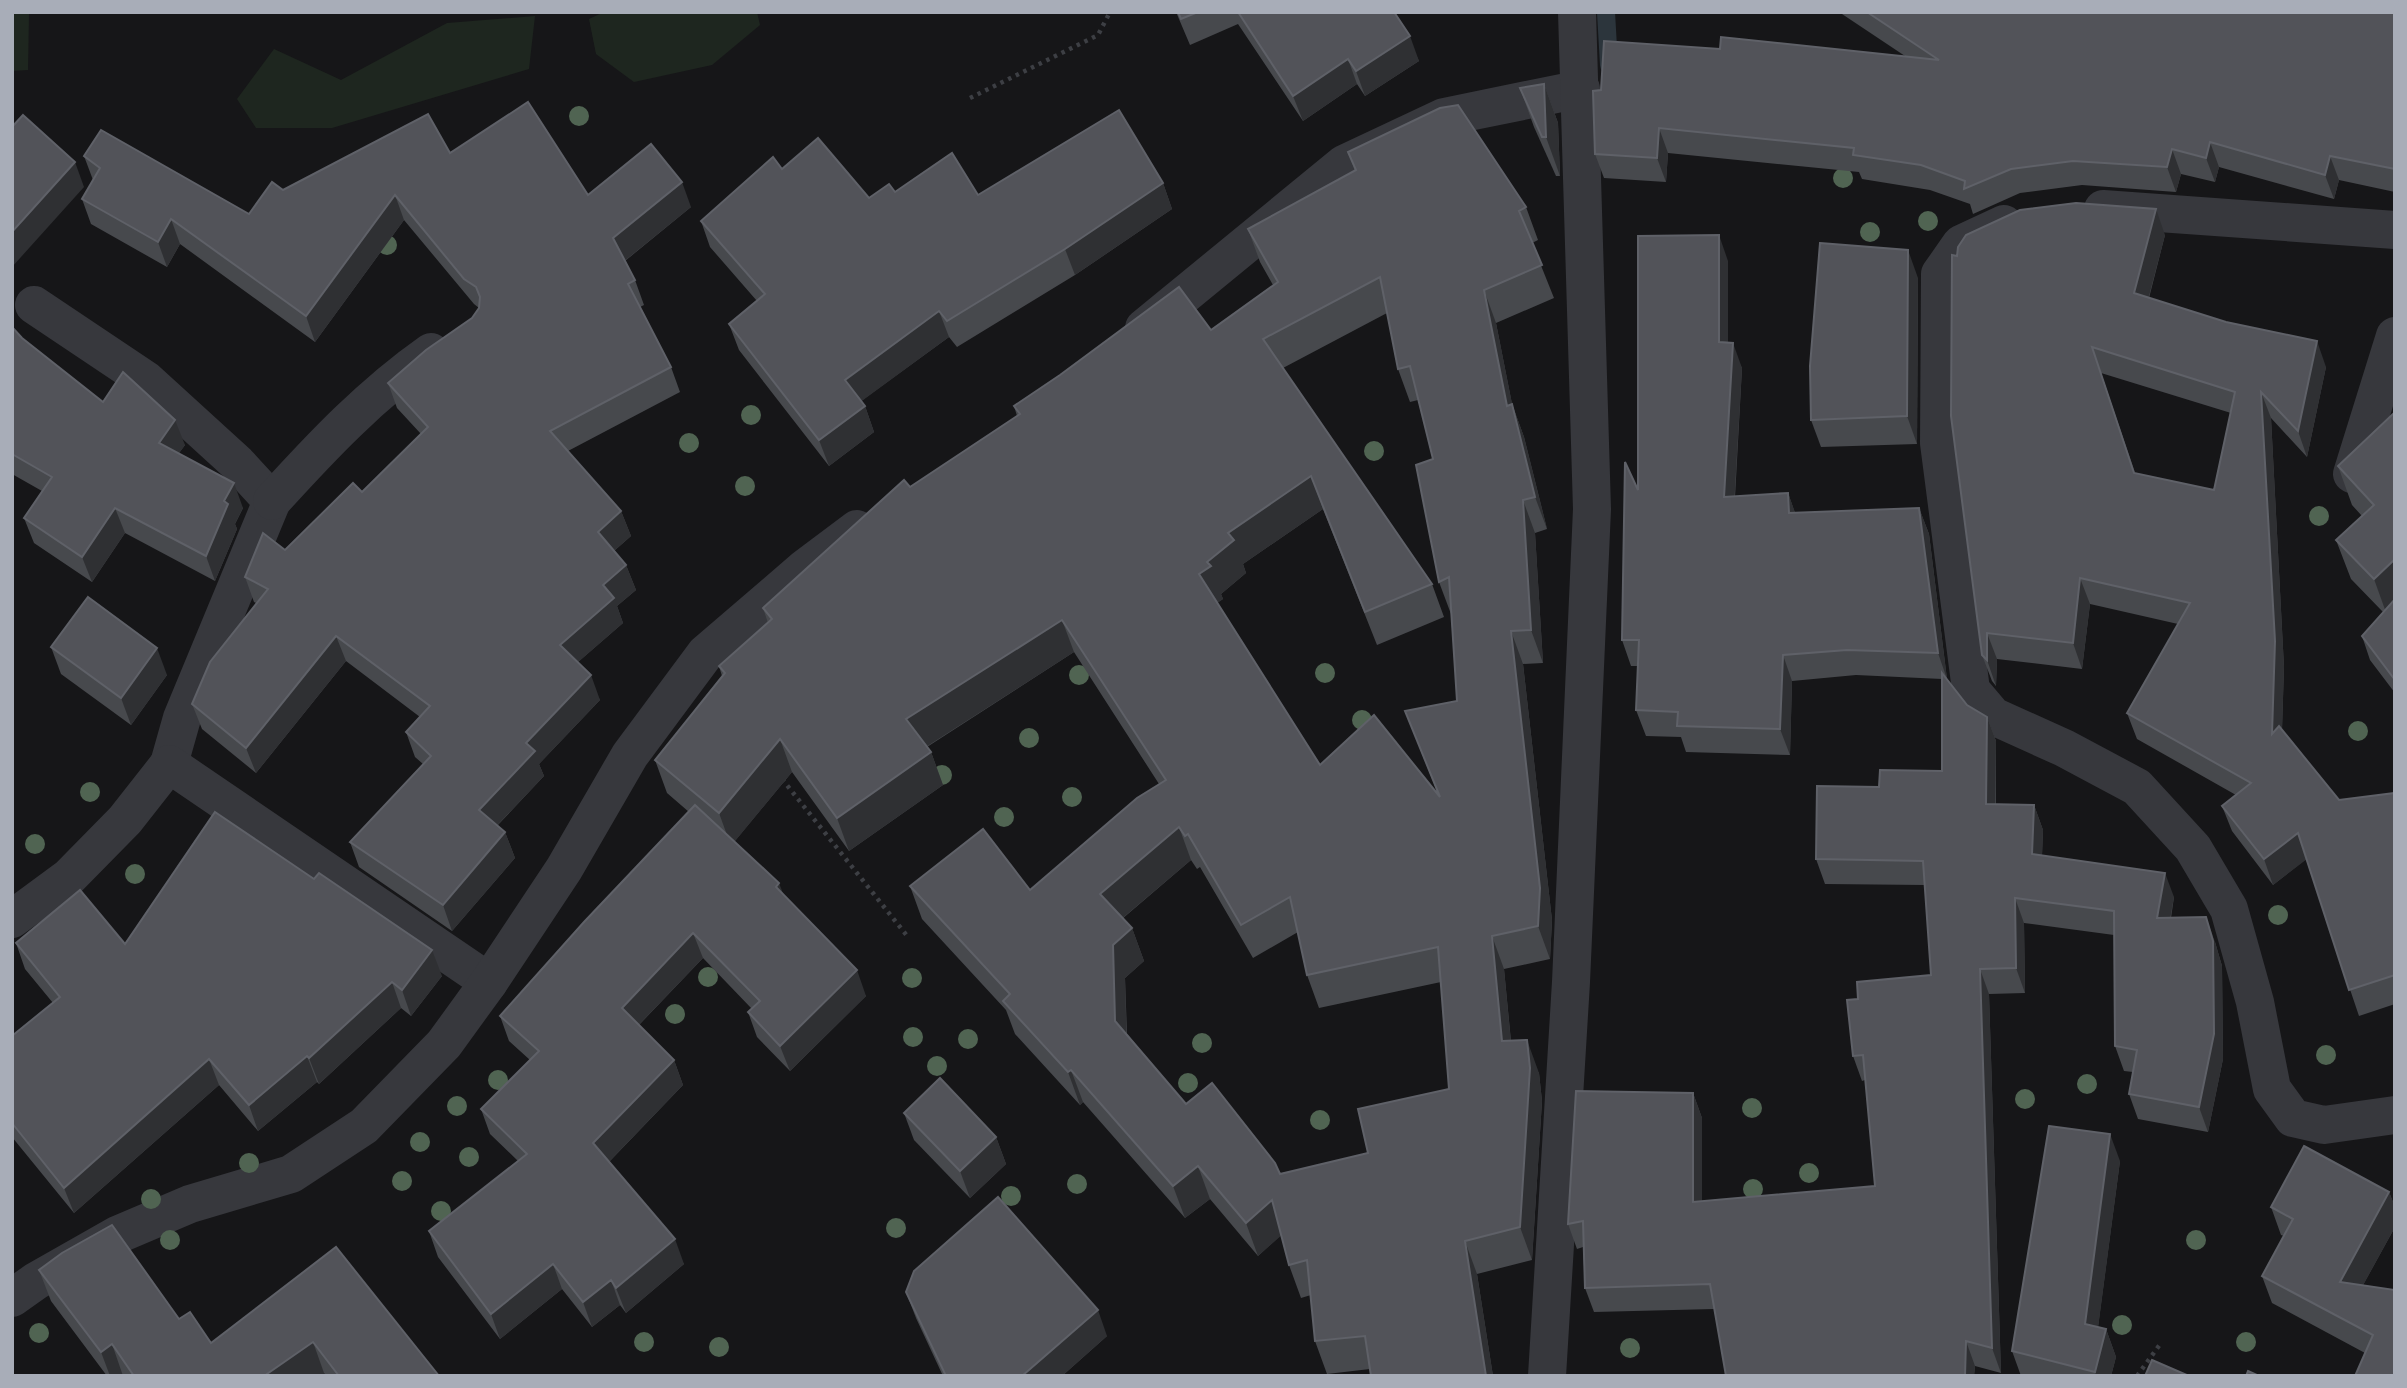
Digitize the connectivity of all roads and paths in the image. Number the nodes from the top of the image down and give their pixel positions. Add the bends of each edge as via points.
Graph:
1 (1110, 12) edge
2 (1577, 12) edge
3 (1581, 89) junction
4 (970, 97) dead end
5 (2073, 209) edge
6 (2035, 213) edge
7 (2395, 230) edge
8 (34, 305) dead end
9 (459, 332) edge
10 (2395, 336) edge
11 (1112, 352) edge
12 (2351, 474) edge
13 (272, 500) junction
14 (881, 512) edge
15 (169, 764) junction
16 (774, 770) edge
17 (12, 919) edge
18 (908, 937) dead end
19 (489, 982) junction
20 (2395, 1115) edge
21 (12, 1298) edge
22 (2161, 1343) dead end
23 (1547, 1376) edge
24 (2137, 1376) edge

1 - 4 path via 1098,35
2 - 3 street
3 - 11 street via 1444,117 1344,164
3 - 23 street via 1592,509 1571,982
5 - 7 street
6 - 20 street via 1961,244 1940,274 1939,443 1971,690 1993,716 2137,787 2193,848 2229,909 2255,1002 2272,1089 2293,1118 2324,1125
8 - 13 street via 146,380
9 - 13 street via 383,389 330,437
10 - 12 street
13 - 15 street via 191,695
14 - 19 street via 804,568 705,654 630,755 564,869
15 - 17 street via 125,820 69,877
15 - 19 street
16 - 18 path
19 - 21 street via 444,1044 364,1126 291,1174 190,1204 117,1235
22 - 24 path

